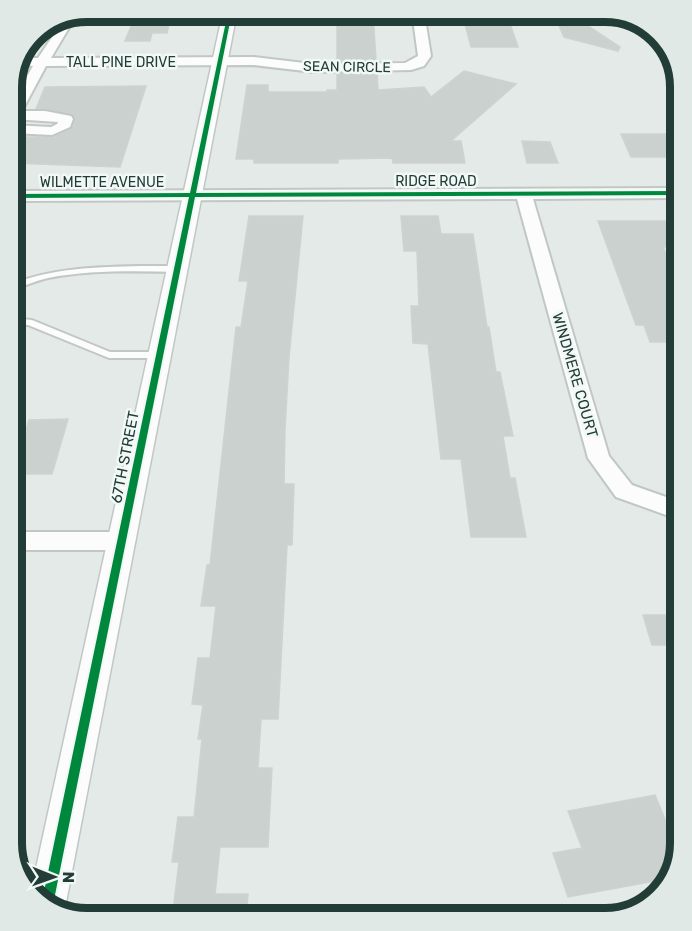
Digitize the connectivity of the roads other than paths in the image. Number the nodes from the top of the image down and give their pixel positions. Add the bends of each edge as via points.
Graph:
1 (228, 22) edge
2 (420, 23) edge
3 (66, 26) edge
4 (220, 61) junction
5 (27, 62) edge
6 (42, 62) junction
7 (23, 96) edge
8 (23, 115) edge
9 (23, 130) edge
10 (670, 193) edge
11 (524, 194) junction
12 (192, 195) junction
13 (23, 196) edge
14 (178, 269) junction
15 (23, 282) edge
16 (23, 322) edge
17 (160, 354) junction
18 (670, 508) edge
19 (22, 541) edge
20 (123, 541) junction
21 (49, 896) edge

1 - 4 street, 67TH STREET
2 - 4 street, SEAN CIRCLE via 425,56 419,63 406,67 321,69
3 - 6 street
4 - 6 street, TALL PINE DRIVE
4 - 12 street, 67TH STREET
5 - 6 street, TALL PINE DRIVE
6 - 7 street
8 - 9 street via 66,119 63,127 52,131
10 - 11 street, RIDGE ROAD
11 - 12 street, RIDGE ROAD
11 - 18 street, WINDMERE COURT via 599,458 624,491
12 - 13 street, WILMETTE AVENUE
12 - 14 street, 67TH STREET
14 - 15 lane via 131,268
14 - 17 street, 67TH STREET
16 - 17 lane via 109,355
17 - 20 street, 67TH STREET
19 - 20 street
20 - 21 street, 67TH STREET

